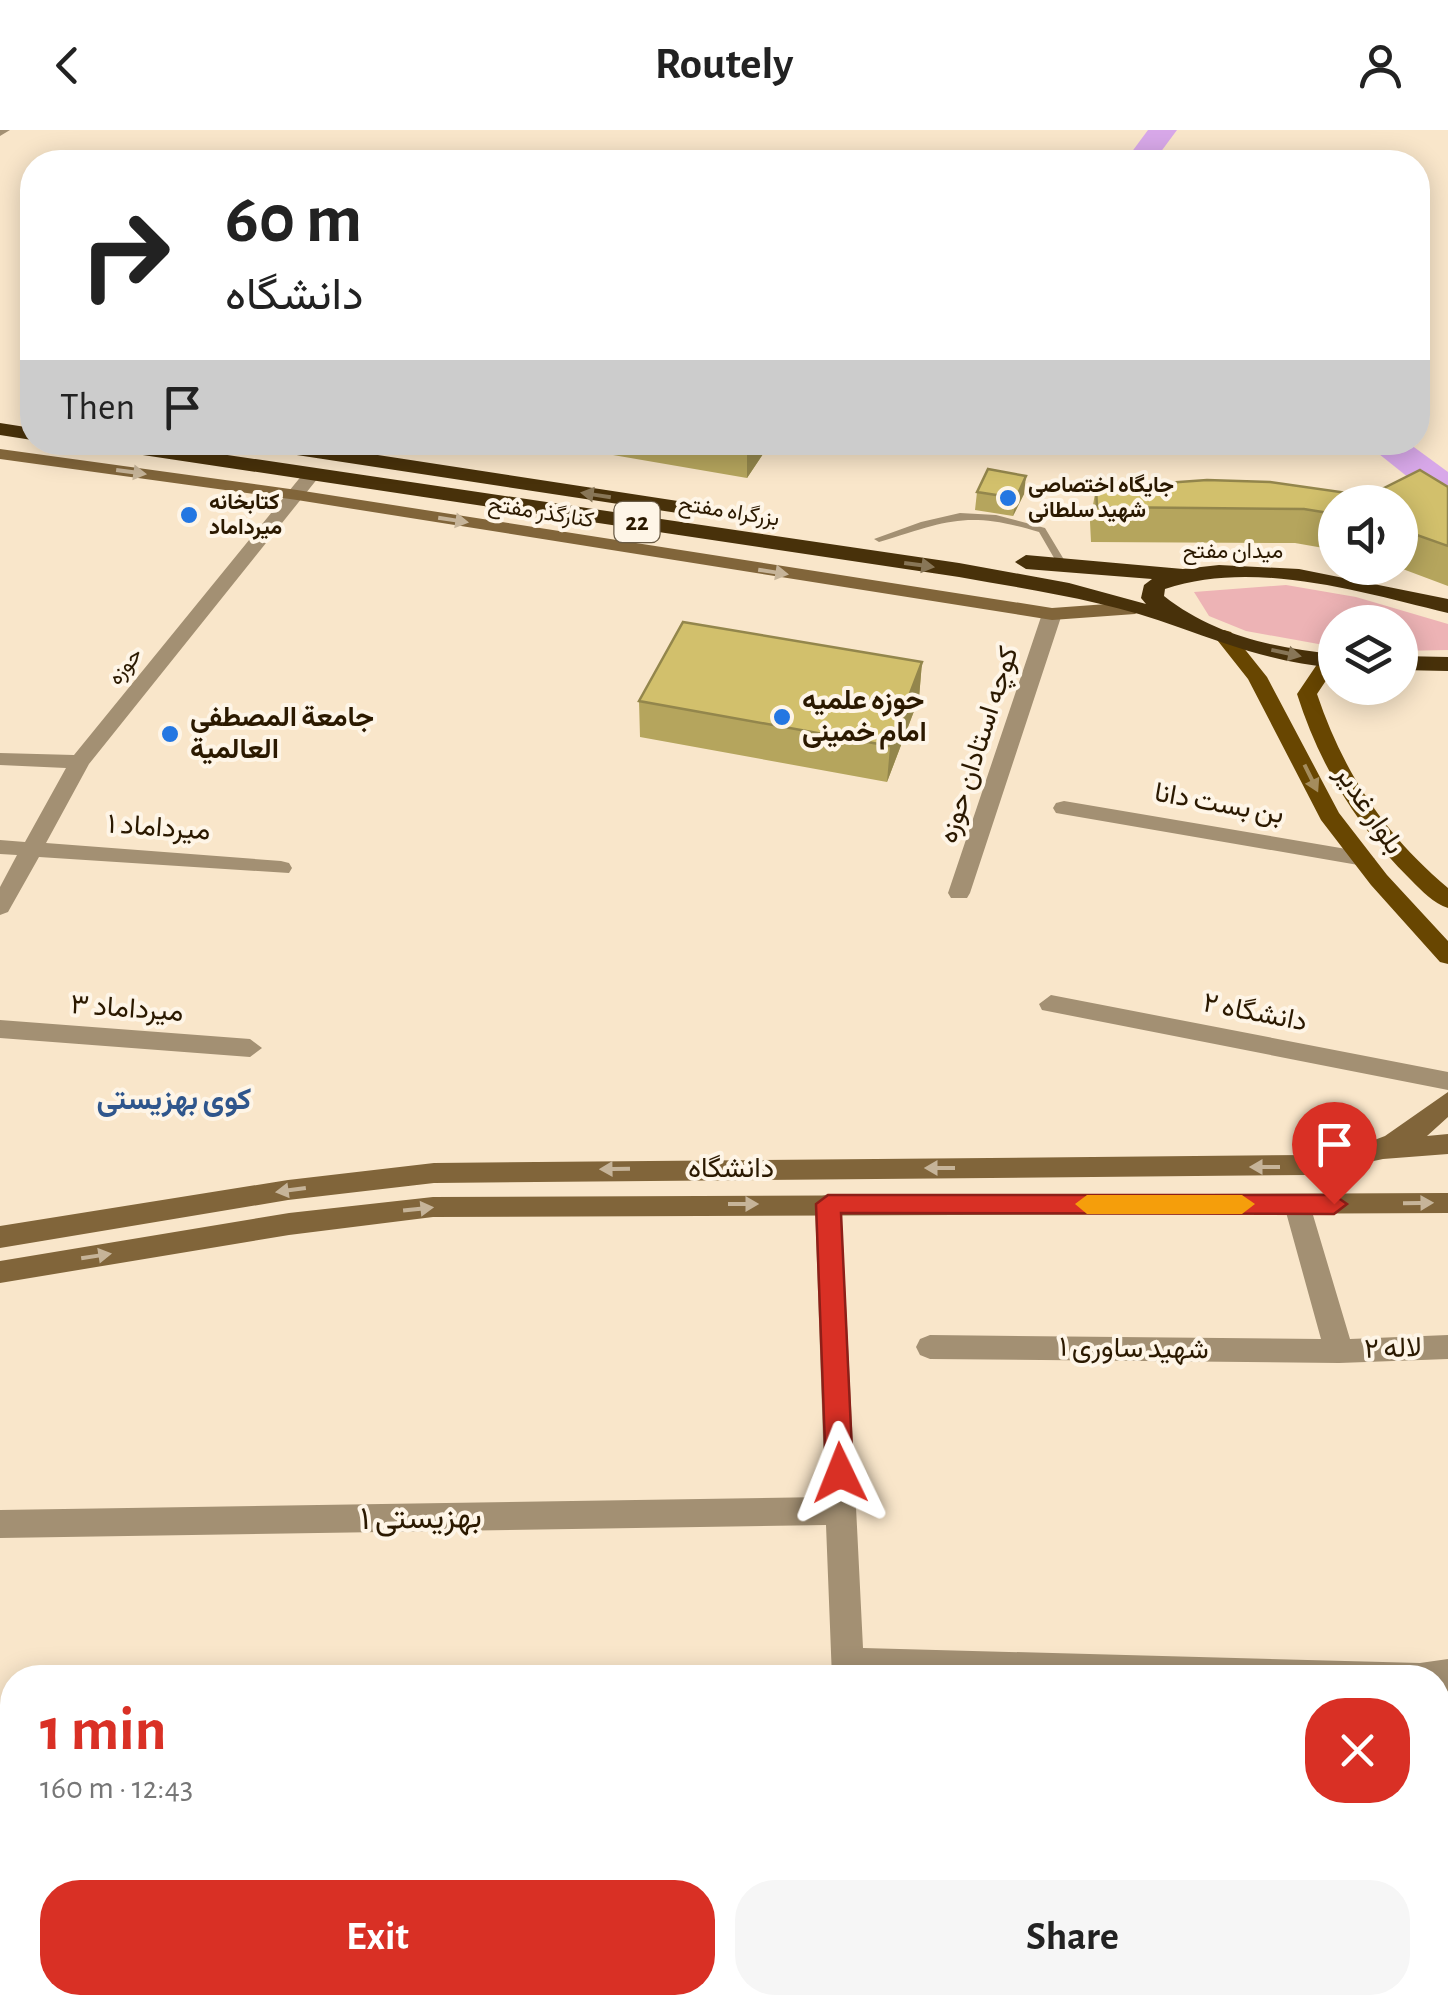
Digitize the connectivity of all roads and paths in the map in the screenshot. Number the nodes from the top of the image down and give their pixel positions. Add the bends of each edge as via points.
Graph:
1 (0, 454) edge
2 (187, 455) edge
3 (327, 455) edge
4 (312, 473) junction
5 (297, 494) junction
6 (875, 548) junction
7 (1064, 568) junction
8 (1177, 574) junction
9 (857, 586) junction
10 (1448, 606) edge
11 (1135, 608) junction
12 (1052, 614) junction
13 (1174, 618) junction
14 (1224, 636) junction
15 (1318, 658) edge
16 (1418, 663) edge
17 (1448, 664) edge
18 (1318, 679) edge
19 (0, 759) edge
20 (80, 762) junction
21 (1064, 808) dead end
22 (0, 847) edge
23 (32, 848) junction
24 (1364, 860) junction
25 (281, 868) dead end
26 (959, 893) dead end
27 (1448, 900) edge
28 (0, 906) edge
29 (1448, 956) edge
30 (1052, 1004) dead end
31 (0, 1030) edge
32 (250, 1048) dead end
33 (1448, 1081) edge
34 (1448, 1101) edge
35 (1448, 1144) edge
36 (1386, 1150) junction
37 (1448, 1203) edge
38 (828, 1204) junction
39 (1297, 1205) junction
40 (0, 1238) edge
41 (0, 1272) edge
42 (930, 1347) dead end
43 (1448, 1347) edge
44 (1339, 1351) junction
45 (841, 1511) junction
46 (0, 1524) edge
47 (848, 1665) edge

1 -> 5 main road, کنارگذر مفتح
2 - 4 highway, بزرگراه مفتح / 22
6 -> 3 highway, بزرگراه مفتح / 22
4 - 5 street, حوزه
4 - 6 highway, بزرگراه مفتح / 22
5 -> 9 main road, کنارگذر مفتح
5 - 20 street, حوزه
6 - 7 highway, بزرگراه مفتح / 22
6 - 7 lane via 935,518 997,515 1042,530
6 - 9 main road
6 -> 11 highway, بزرگراه مفتح / 22
7 - 8 highway, بزرگراه مفتح / 22
8 - 10 highway, میدان مفتح / 22 via 1296,576
8 - 13 highway, میدان مفتح via 1155,585 1152,598
9 - 12 main road, کنارگذر مفتح
11 - 12 main road, کنارگذر مفتح
11 - 13 highway, بزرگراه مفتح / 22
12 - 26 street, کوچه استادان حوزه
13 - 14 highway, 22
14 -> 15 highway, 22
14 -> 24 main road, بلوار غدیر via 1257,676 1329,815
16 - 17 highway
18 - 27 main road, بلوار غدیر via 1307,694 1318,734 1362,812 1412,872
19 - 20 street
20 - 23 street, حوزه
21 - 24 street, بن بست دانا
22 - 23 street, ۱ میرداماد
23 - 25 street, ۱ میرداماد
23 - 28 street, حوزه
24 - 29 main road, بلوار غدیر
30 - 33 street, دانشگاه ۲
31 - 32 street, ۳ میرداماد
34 - 36 main road, دانشگاه
35 - 36 main road
36 -> 40 main road, دانشگاه via 1352,1162 1285,1167 434,1173
39 -> 37 main road, دانشگاه
38 - 39 main road, دانشگاه
41 -> 38 main road, دانشگاه via 433,1207
38 - 45 street
39 - 44 street
42 - 44 street, ۱ شهید ساوری
43 - 44 street, ۲ لاله
45 - 46 street, ۱ بهزیستی
45 - 47 street

